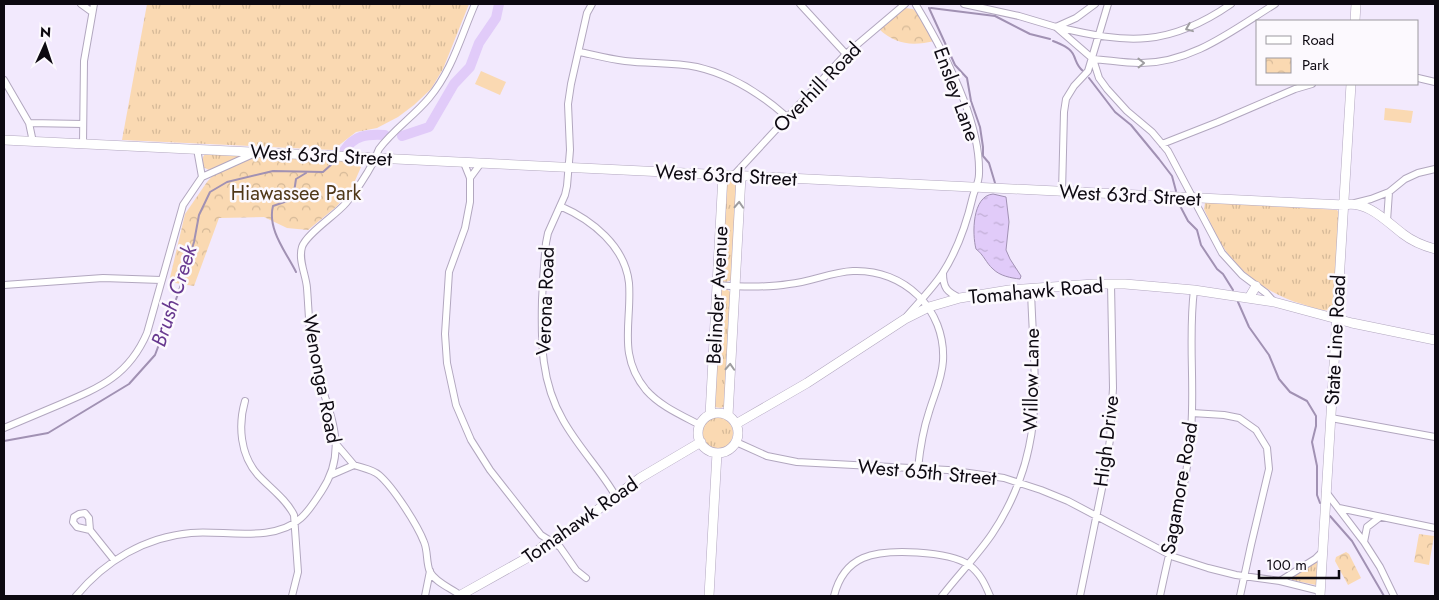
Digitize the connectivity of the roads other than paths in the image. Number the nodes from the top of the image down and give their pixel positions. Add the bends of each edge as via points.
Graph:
1 (81, 4) edge
2 (94, 4) edge
3 (475, 4) edge
4 (592, 4) edge
5 (800, 4) edge
6 (905, 4) edge
7 (915, 4) edge
8 (964, 4) edge
9 (1094, 4) edge
10 (1108, 4) edge
11 (1231, 4) edge
12 (1275, 4) edge
13 (1356, 4) edge
14 (92, 12) junction
15 (1355, 20) edge
16 (1056, 27) junction
17 (1098, 37) junction
18 (580, 52) junction
19 (846, 54) junction
20 (1093, 59) junction
21 (1419, 78) edge
22 (4, 80) edge
23 (1435, 82) edge
24 (1309, 85) edge
25 (1351, 85) edge
26 (787, 117) junction
27 (29, 123) junction
28 (83, 124) junction
29 (4, 140) edge
30 (33, 142) junction
31 (83, 144) junction
32 (1162, 144) junction
33 (197, 150) junction
34 (257, 152) junction
35 (375, 159) junction
36 (464, 163) junction
37 (481, 163) junction
38 (569, 168) junction
39 (1435, 169) edge
40 (723, 175) junction
41 (737, 176) junction
42 (202, 177) junction
43 (470, 178) junction
44 (975, 188) junction
45 (1062, 192) junction
46 (1389, 192) junction
47 (1194, 198) junction
48 (1346, 204) junction
49 (560, 206) junction
50 (1387, 220) junction
51 (1435, 249) edge
52 (943, 273) junction
53 (161, 280) junction
54 (1111, 284) junction
55 (4, 285) edge
56 (717, 285) junction
57 (734, 286) junction
58 (1256, 286) junction
59 (1031, 288) junction
60 (1194, 290) junction
61 (960, 298) junction
62 (1249, 298) junction
63 (921, 299) junction
64 (1274, 302) junction
65 (929, 307) junction
66 (1336, 318) junction
67 (905, 319) junction
68 (1435, 340) edge
69 (246, 401) dead end
70 (1192, 413) junction
71 (710, 415) junction
72 (728, 416) junction
73 (1331, 418) junction
74 (736, 424) junction
75 (700, 425) junction
76 (4, 428) edge
77 (1435, 438) edge
78 (701, 442) junction
79 (736, 442) junction
80 (337, 445) junction
81 (717, 453) junction
82 (354, 465) junction
83 (918, 468) junction
84 (332, 475) junction
85 (1018, 483) junction
86 (1326, 492) junction
87 (615, 495) junction
88 (1338, 508) junction
89 (1096, 516) junction
90 (1380, 517) junction
91 (295, 522) junction
92 (1435, 528) edge
93 (90, 530) dead end
94 (551, 542) junction
95 (1364, 542) junction
96 (1323, 551) junction
97 (1168, 554) junction
98 (114, 560) junction
99 (968, 565) junction
100 (430, 571) junction
101 (1244, 577) junction
102 (586, 578) dead end
103 (1280, 581) junction
104 (1320, 594) edge
105 (76, 596) edge
106 (292, 596) edge
107 (425, 596) edge
108 (460, 596) edge
109 (709, 596) edge
110 (834, 596) edge
111 (942, 596) edge
112 (990, 596) edge
113 (1080, 596) edge
114 (1160, 596) edge
115 (1240, 596) edge
116 (1394, 596) edge

1 - 14 street
2 - 14 street
3 - 35 street via 440,85 378,150
4 - 18 street, Verona Road
5 - 19 street
6 - 19 street, Overhill Road
7 - 44 street, Ensley Lane via 949,65 968,115 978,151 979,175
8 - 16 street
9 - 16 street via 1076,18
10 - 17 street
11 -> 17 street via 1200,24 1175,33 1140,39
20 -> 12 street via 1140,63 1171,60 1214,42
13 - 15 main road
14 - 28 street via 84,61
16 - 17 street
16 - 20 street
17 - 20 street
18 - 26 street via 624,61 679,64 727,76 747,86
18 - 38 street, Verona Road via 568,104
19 - 26 street, Overhill Road
20 - 32 street via 1099,78 1114,98
20 - 45 street via 1088,71 1066,99
21 - 23 street
22 - 27 street
24 - 32 street
25 - 48 main road, State Line Road
26 - 41 street, Overhill Road
27 - 28 street
27 - 30 street
28 - 31 street
29 - 30 main road, West 63rd Street
30 - 31 main road, West 63rd Street
31 - 33 main road, West 63rd Street
32 - 47 street
33 - 34 main road, West 63rd Street
33 - 42 street
34 - 35 main road, West 63rd Street
34 - 42 street
35 - 36 main road, West 63rd Street
35 - 80 street, Wenonga Road via 348,201 310,235 301,248 312,353
36 - 37 main road, West 63rd Street
36 - 43 street
37 - 38 main road, West 63rd Street
37 - 43 street
38 - 40 main road, West 63rd Street
38 - 49 street, Verona Road
39 - 46 street via 1418,172
40 - 41 main road, West 63rd Street
40 - 56 main road, Belinder Avenue
41 - 44 main road, West 63rd Street
57 -> 41 main road
42 - 53 street via 179,214
43 - 94 street via 468,217 448,283 445,346 450,386 464,427 480,456 540,534
44 - 45 main road, West 63rd Street
44 - 52 street, Ensley Lane via 968,216
45 - 47 main road, West 63rd Street
46 - 48 street
46 - 50 street
47 - 48 main road, West 63rd Street
47 - 58 street via 1222,253
48 - 50 main road, West 63rd Street via 1364,207
48 - 66 main road, State Line Road
49 - 75 street via 600,232 622,259 629,282 627,344 632,365 645,389 657,400
49 - 87 street, Verona Road via 546,243 541,341 545,374 562,419
50 - 51 main road, West 63rd Street via 1413,241
52 - 61 street via 943,284 948,292
52 - 63 street, Ensley Lane
53 - 55 street via 103,278
53 - 76 street via 147,332 124,369 98,388
54 - 59 main road, Tomahawk Road
54 - 60 main road, Tomahawk Road
54 - 89 street, High Drive via 1112,416
56 - 57 street
56 - 71 main road, Belinder Avenue
57 - 63 street via 789,284 862,271 890,277
72 -> 57 main road
58 - 62 main road
58 - 64 street
59 - 61 main road, Tomahawk Road
59 - 85 street, Willow Lane via 1033,423
60 - 62 main road, Tomahawk Road
60 - 70 street, Sagamore Road via 1190,332
61 - 65 main road, Tomahawk Road
62 - 64 main road, Tomahawk Road
63 - 65 street
63 - 67 street, Ensley Lane
64 - 66 main road, Tomahawk Road
65 - 67 main road, Tomahawk Road
65 - 83 street via 942,341 943,364 924,426
66 - 68 main road, Tomahawk Road
66 - 73 main road, State Line Road
67 - 74 main road, Tomahawk Road via 807,383
69 - 91 street via 241,428 245,453 258,475 290,507
70 - 97 street, Sagamore Road via 1187,466
70 - 101 street via 1239,418 1256,430 1267,448 1268,477
71 - 72 main road
71 - 75 main road
72 - 74 main road
73 - 77 street
73 - 86 main road, State Line Road
74 - 79 main road
75 - 78 main road
78 - 81 main road
78 - 87 main road, Tomahawk Road via 657,466
79 - 81 main road via 728,450
79 - 83 street, West 65th Street via 766,456 790,461
80 - 82 street
80 - 84 street, Wenonga Road
81 - 109 main road
82 - 84 street
82 - 100 street via 379,475 394,494 424,543
83 - 85 street, West 65th Street via 964,471
84 - 91 street, Wenonga Road via 312,506
85 - 89 street, West 65th Street via 1054,495
85 - 99 street, Willow Lane via 992,533
86 - 88 street
86 - 96 main road, State Line Road
87 - 94 main road, Tomahawk Road
88 - 90 street
88 - 95 street
89 - 97 street, West 65th Street
89 - 113 street, High Drive
90 - 92 street
90 - 95 street via 1367,526
91 - 98 street, Wenonga Road via 287,527 255,533 176,534 142,545
91 - 106 street via 298,572
93 - 98 street
94 - 102 street via 560,547 576,570
94 - 108 main road, Tomahawk Road
95 - 116 street
96 - 103 street
96 - 104 main road, State Line Road
97 - 101 street, West 65th Street
97 - 114 street, Sagamore Road
98 - 105 street, Wenonga Road
99 - 110 street via 958,559 933,555 874,554 845,572
99 - 111 street, Willow Lane
99 - 112 street via 981,576
100 - 107 street
100 - 108 street via 439,582
101 - 103 street, West 65th Street
101 - 115 street
103 - 104 street, West 65th Street

